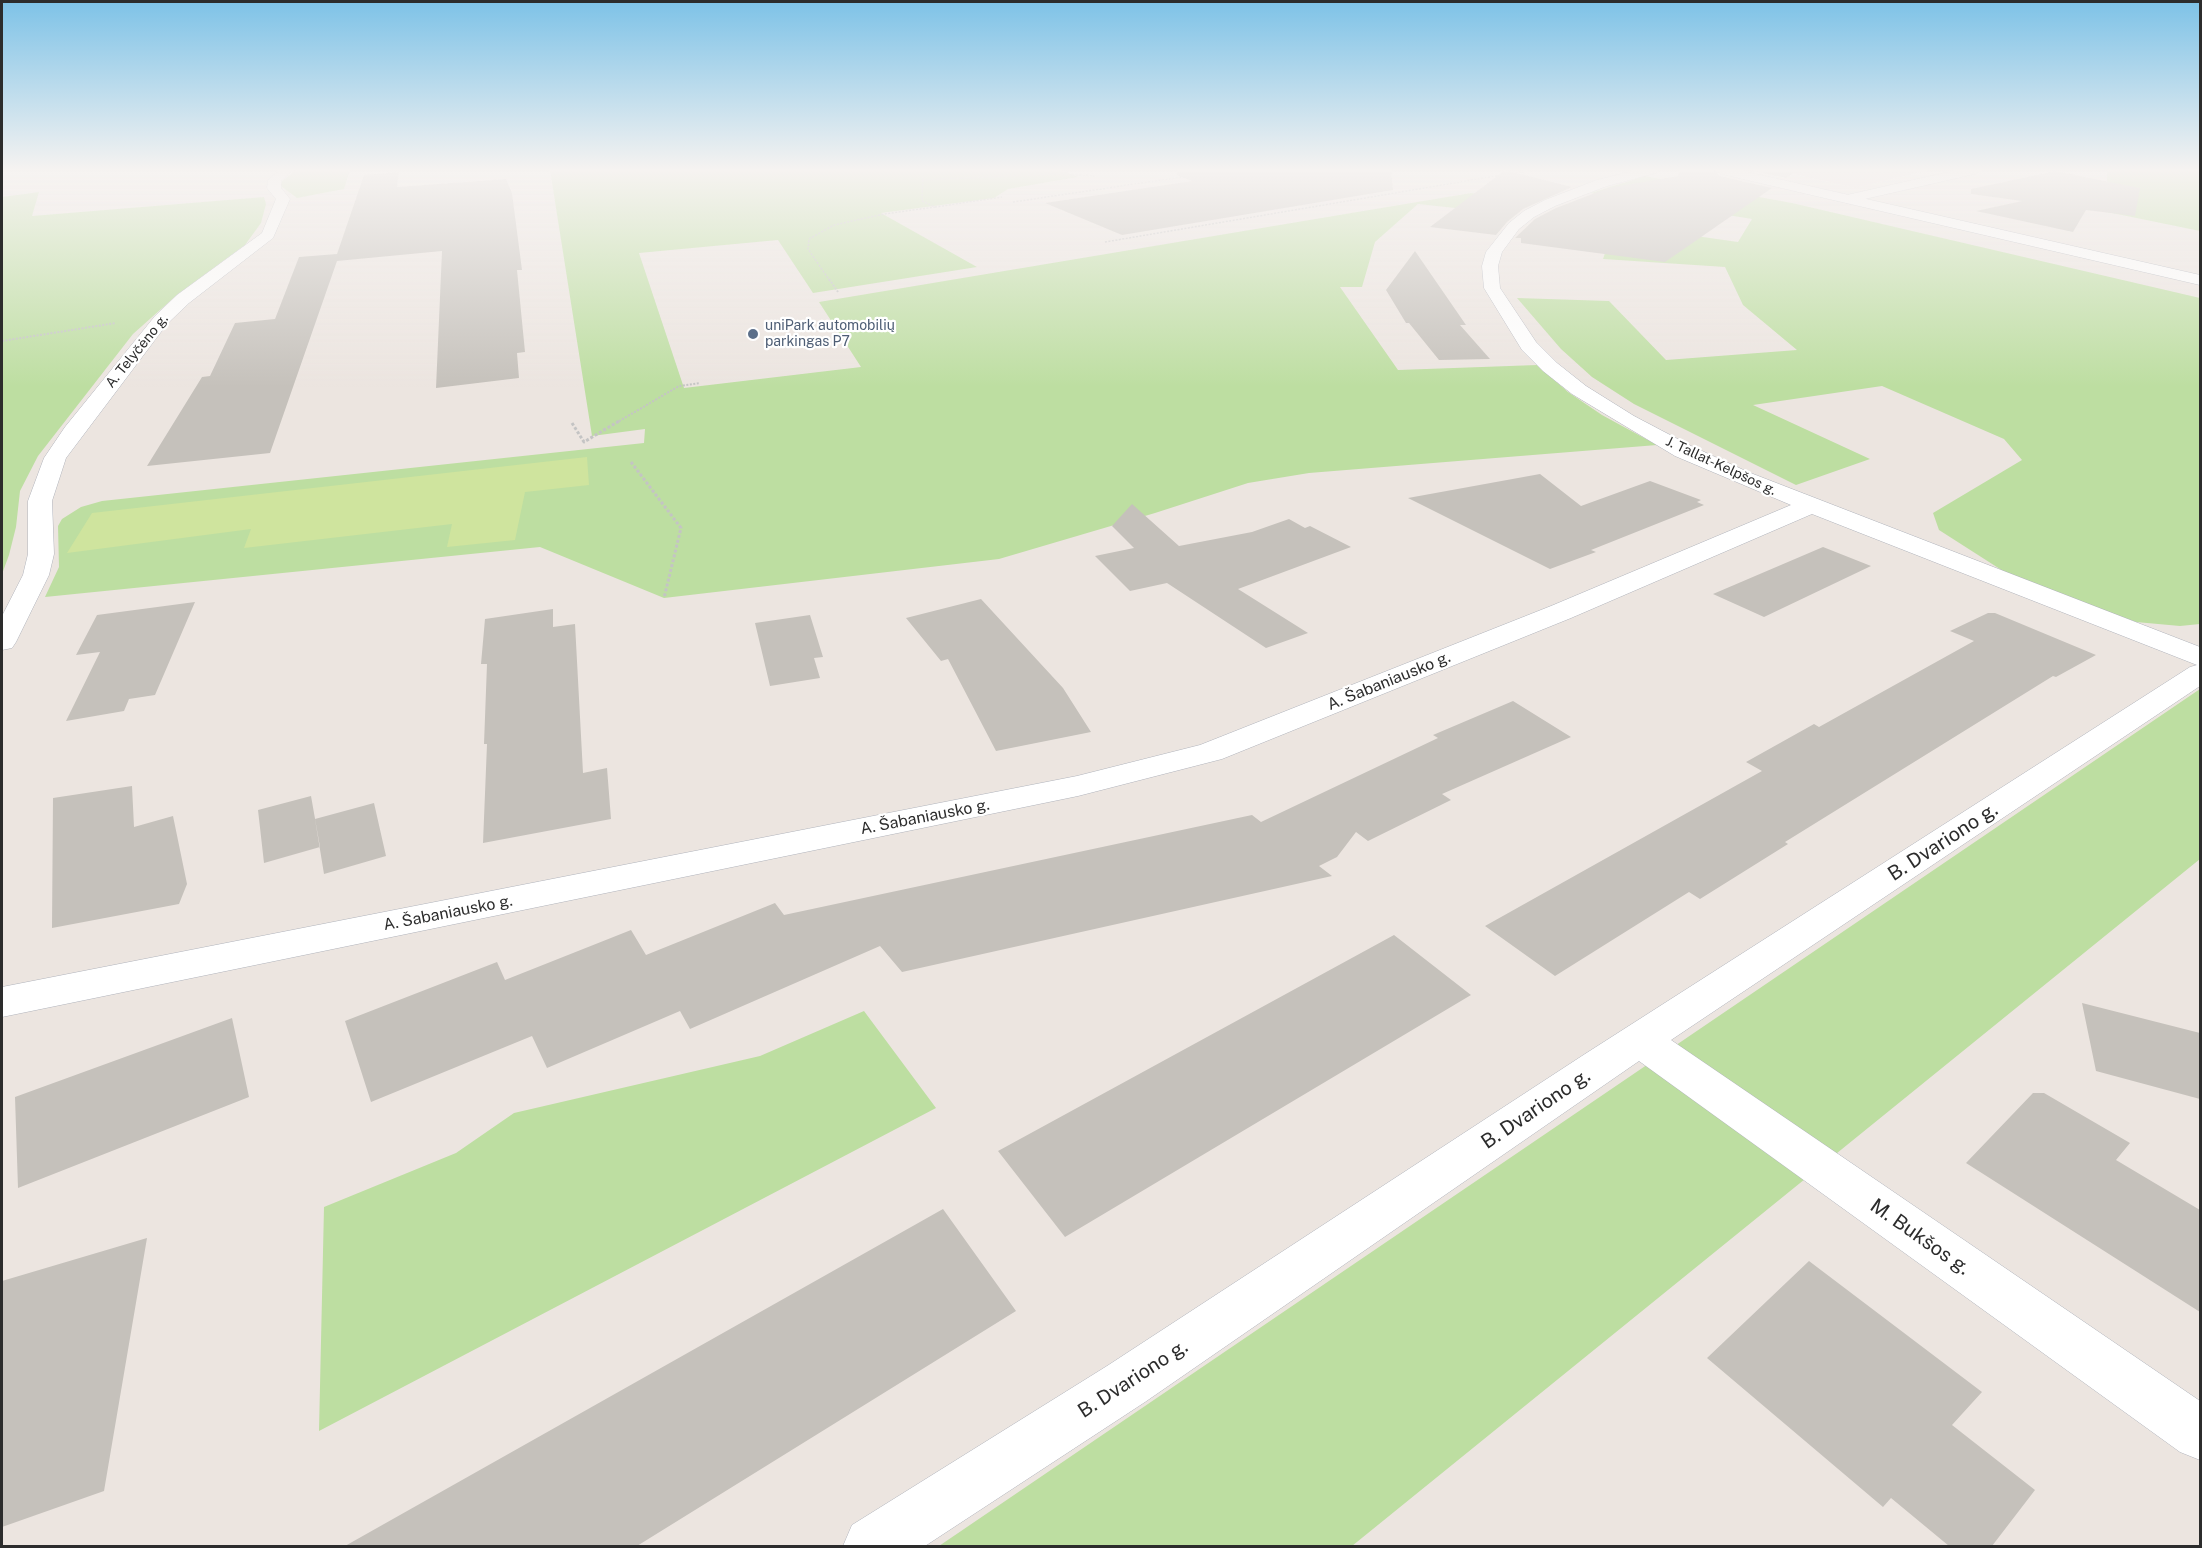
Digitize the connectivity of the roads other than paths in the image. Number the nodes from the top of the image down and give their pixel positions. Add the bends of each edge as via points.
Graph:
1 (258, 242) edge
2 (1502, 242) edge
3 (2035, 242) edge
4 (2200, 280) edge
5 (1810, 506) junction
6 (2, 642) edge
7 (2200, 660) edge
8 (2, 1002) edge
9 (1640, 1040) junction
10 (2200, 1433) edge
11 (873, 1546) edge

1 - 6 street, A. Telyčėno g. via 166,315 55,458 40,501 41,554 36,575
2 - 5 street, J. Tallat-Kelpšos g. via 1490,266 1492,288 1529,346 1550,367 1579,390 1683,451
3 - 4 street
5 - 7 street, J. Tallat-Kelpšos g.
5 - 8 street, A. Šabaniausko g. via 1561,612 1211,752 1067,789
7 - 9 street, B. Dvariono g.
9 - 10 street, M. Bukšos g.
9 - 11 street, B. Dvariono g. via 1126,1384

